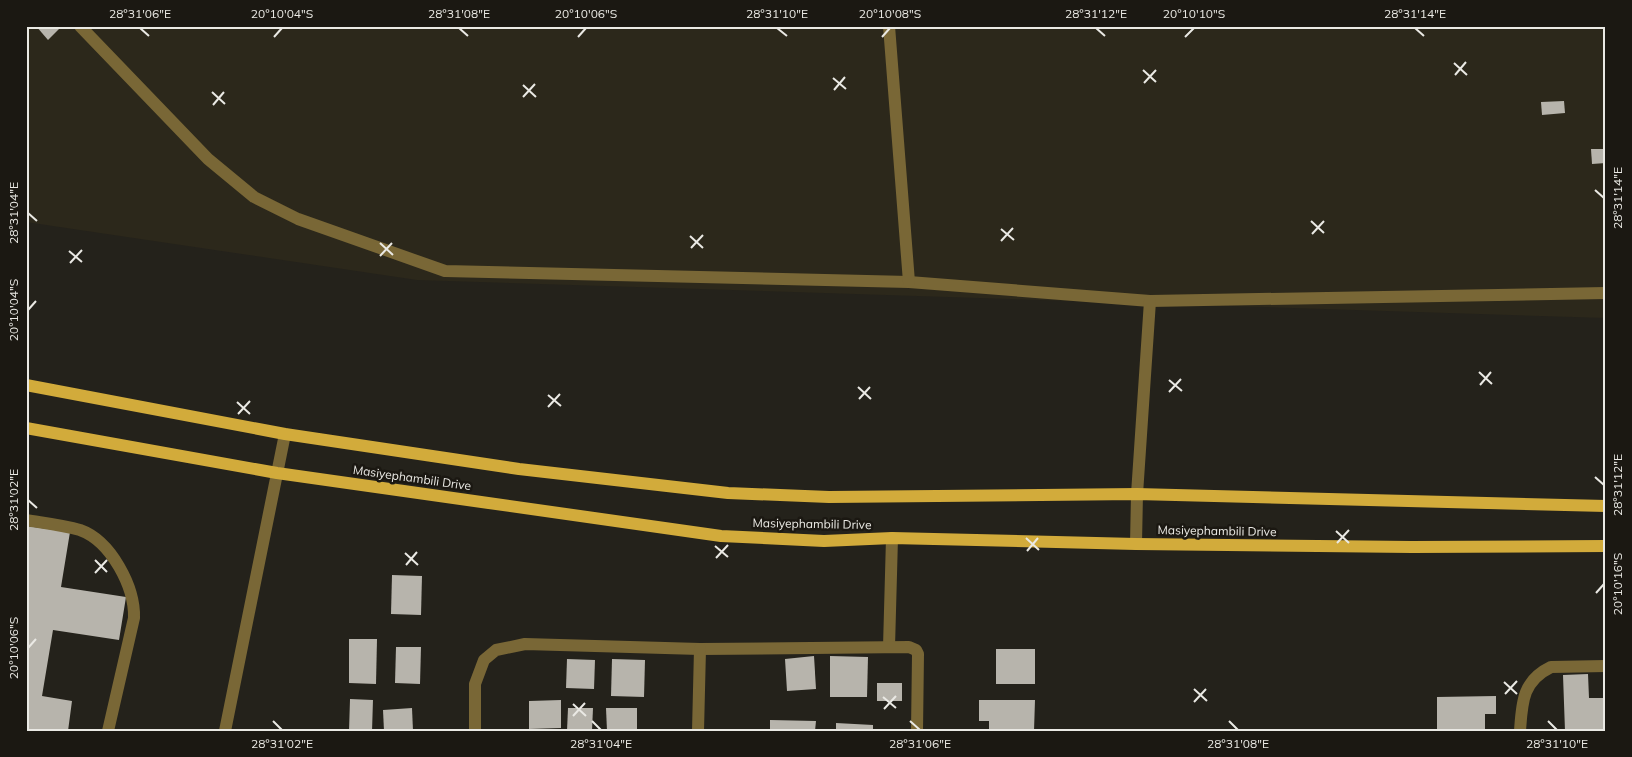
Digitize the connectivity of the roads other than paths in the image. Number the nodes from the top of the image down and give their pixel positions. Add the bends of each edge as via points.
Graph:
1 (80, 26) edge
2 (889, 26) edge
3 (909, 282) junction
4 (1606, 292) edge
5 (1150, 301) junction
6 (26, 385) edge
7 (26, 428) edge
8 (285, 434) junction
9 (277, 473) junction
10 (1137, 494) junction
11 (1606, 506) edge
12 (26, 520) edge
13 (892, 538) junction
14 (1136, 544) junction
15 (1606, 546) edge
16 (889, 647) junction
17 (700, 649) junction
18 (1606, 666) edge
19 (108, 731) edge
20 (225, 731) edge
21 (476, 731) edge
22 (698, 731) edge
23 (917, 731) edge
24 (1520, 731) edge

1 - 3 street via 208,159 254,197 298,219 445,271
2 - 3 street
3 - 5 street
4 - 5 street
5 - 10 street
6 - 8 main road, Masiyephambili Drive
7 - 9 main road, Masiyephambili Drive
8 - 9 street
8 - 10 main road, Masiyephambili Drive via 519,469 728,493 829,497
9 - 13 main road, Masiyephambili Drive via 720,536 824,541
9 - 20 street
10 - 11 main road, Masiyephambili Drive
10 - 14 street
12 - 19 street via 79,530 92,536 116,560 132,594 134,618
13 - 14 main road, Masiyephambili Drive
13 - 16 street
14 - 15 main road, Masiyephambili Drive
16 - 17 street
16 - 23 street via 909,647 918,654
17 - 21 street via 526,644 496,650 484,660 475,684
17 - 22 street
18 - 24 street via 1543,670 1526,690

